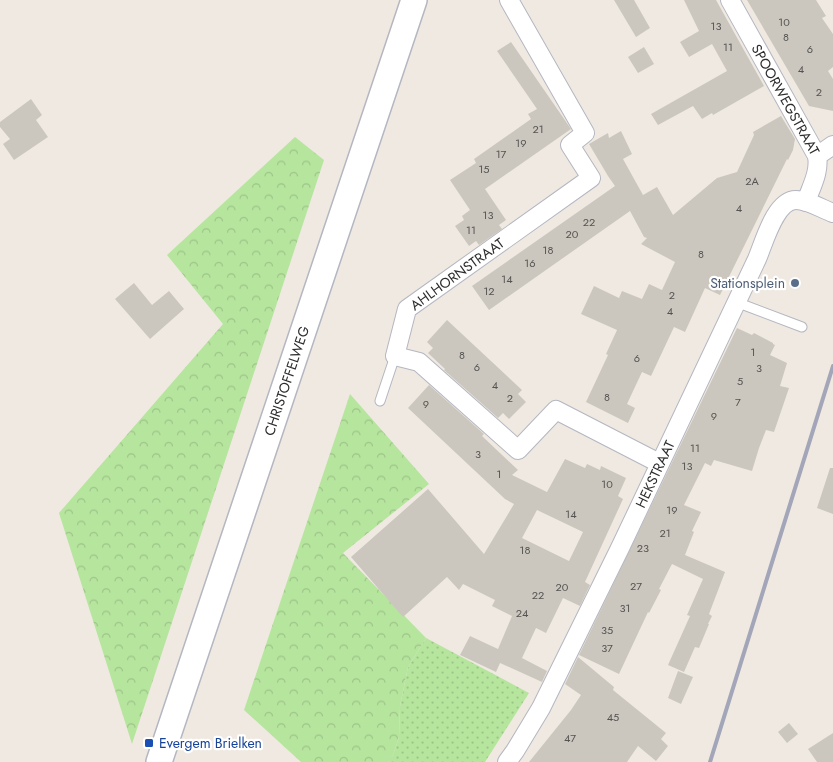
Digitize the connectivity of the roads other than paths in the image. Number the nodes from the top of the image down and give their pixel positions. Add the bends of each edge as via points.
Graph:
1 (414, 0) edge
2 (509, 0) edge
3 (730, 0) edge
4 (833, 145) edge
5 (817, 156) junction
6 (806, 202) junction
7 (833, 213) edge
8 (736, 302) junction
9 (802, 327) dead end
10 (395, 356) junction
11 (380, 401) dead end
12 (659, 463) junction
13 (160, 762) edge
14 (507, 762) edge

1 - 13 main road, CHRISTOFFELWEG
2 - 10 street, AHLHORNSTRAAT via 585,133 570,144 591,178 407,309
3 - 5 street, SPOORWEGSTRAAT
4 - 5 street
5 - 6 street, SPOORWEGSTRAAT via 819,165
6 - 7 street
6 - 8 street, HEKSTRAAT via 790,201 778,212
8 - 9 lane
8 - 12 street, HEKSTRAAT
10 - 11 lane
10 - 12 street via 419,362 518,450 556,410
12 - 14 street, HEKSTRAAT via 541,708

